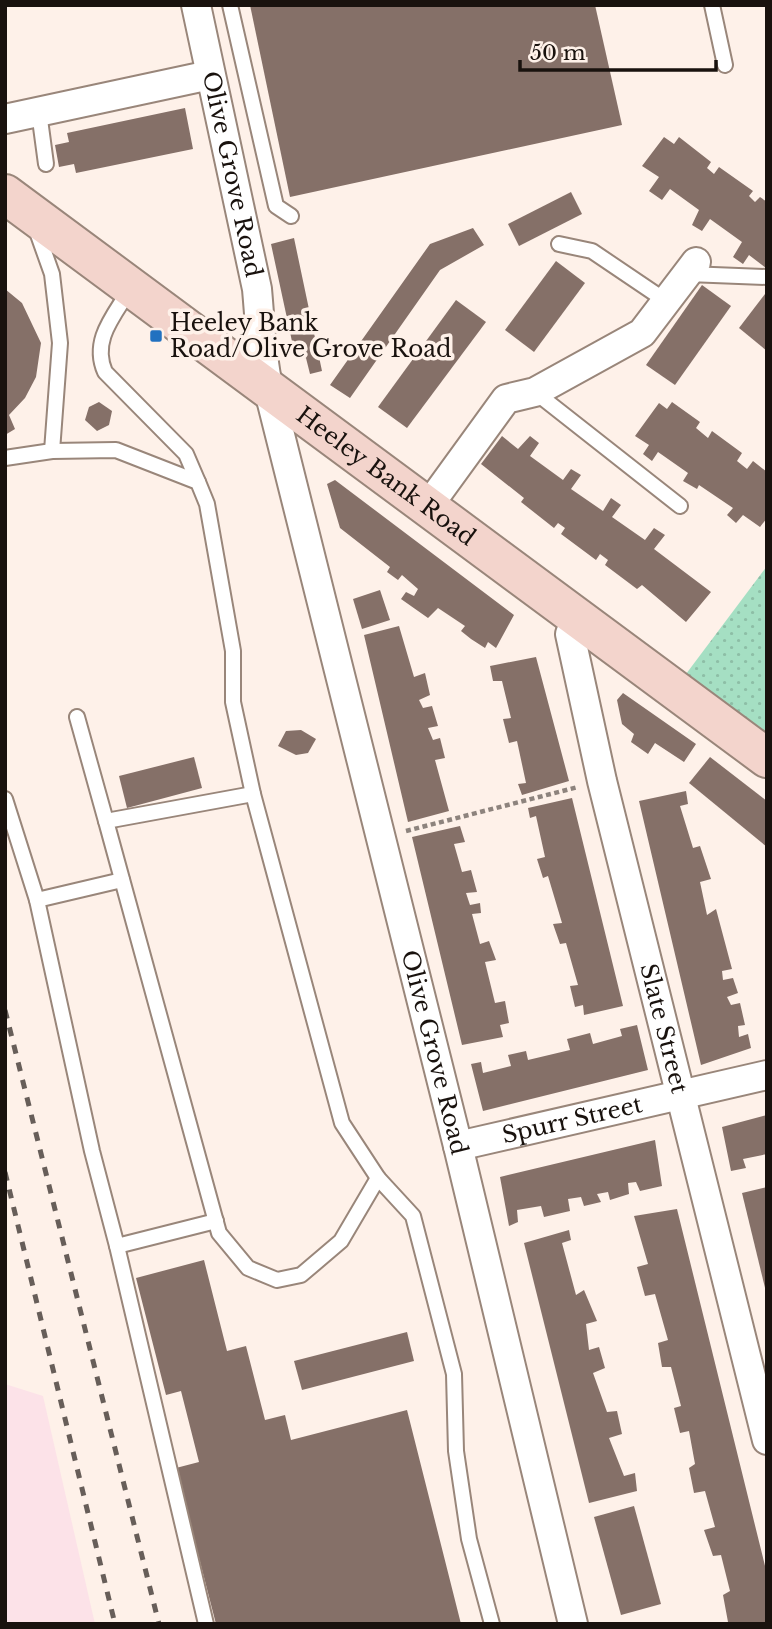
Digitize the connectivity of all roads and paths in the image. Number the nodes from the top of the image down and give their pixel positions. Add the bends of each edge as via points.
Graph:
1 (230, 5) edge
2 (712, 5) edge
3 (200, 7) edge
4 (725, 65) dead end
5 (210, 75) junction
6 (39, 112) junction
7 (5, 119) edge
8 (46, 164) dead end
9 (17, 202) edge
10 (291, 216) dead end
11 (559, 244) dead end
12 (691, 268) joint
13 (767, 277) edge
14 (131, 288) junction
15 (666, 301) junction
16 (268, 386) junction
17 (535, 393) junction
18 (339, 439) junction
19 (52, 451) junction
20 (5, 458) edge
21 (198, 482) junction
22 (291, 484) junction
23 (429, 505) junction
24 (680, 506) dead end
25 (577, 616) junction
26 (77, 717) dead end
27 (767, 758) edge
28 (602, 781) junction
29 (253, 794) junction
30 (5, 799) edge
31 (106, 821) junction
32 (380, 838) junction
33 (122, 880) junction
34 (37, 900) junction
35 (767, 1075) edge
36 (682, 1095) junction
37 (458, 1146) junction
38 (378, 1178) junction
39 (216, 1221) junction
40 (117, 1246) junction
41 (767, 1440) edge
42 (206, 1624) edge
43 (492, 1624) edge
44 (573, 1624) edge

1 - 10 lane via 276,206
2 - 4 lane
3 - 5 street, Olive Grove Road
5 - 6 street
5 - 16 street, Olive Grove Road via 257,289 260,350
6 - 7 street
6 - 8 lane
9 - 14 street, Heeley Bank Road
9 - 19 lane via 52,274 57,303 61,343
11 - 15 lane via 592,251
12 - 13 lane
12 - 15 street
14 - 16 street, Heeley Bank Road
14 - 21 lane via 100,340 99,359 105,372 186,454
15 - 17 street via 642,333
16 - 18 street, Heeley Bank Road
16 - 22 street, Olive Grove Road
17 - 23 street via 506,399
17 - 24 lane
18 - 22 street, Olive Grove Road via 310,440 300,449
18 - 23 street, Heeley Bank Road
19 - 20 lane
19 - 21 lane via 116,450
21 - 29 lane via 207,504 229,624 233,702
22 - 32 street, Olive Grove Road
23 - 25 street, Heeley Bank Road
25 - 27 street, Heeley Bank Road
25 - 28 street, Slate Street via 570,634
26 - 31 lane
28 - 32 path
28 - 36 street, Slate Street
29 - 31 lane
29 - 38 lane via 342,1124
30 - 34 lane
31 - 33 lane
32 - 37 street, Olive Grove Road
33 - 34 lane
33 - 39 lane
34 - 40 lane
35 - 36 street, Spurr Street
36 - 37 street, Spurr Street
36 - 41 street, Slate Street
37 - 44 street, Olive Grove Road
38 - 39 lane via 341,1241 301,1275 277,1280 248,1268 219,1233
38 - 43 lane via 413,1216 454,1374 456,1451 467,1527
39 - 40 lane
40 - 42 lane

